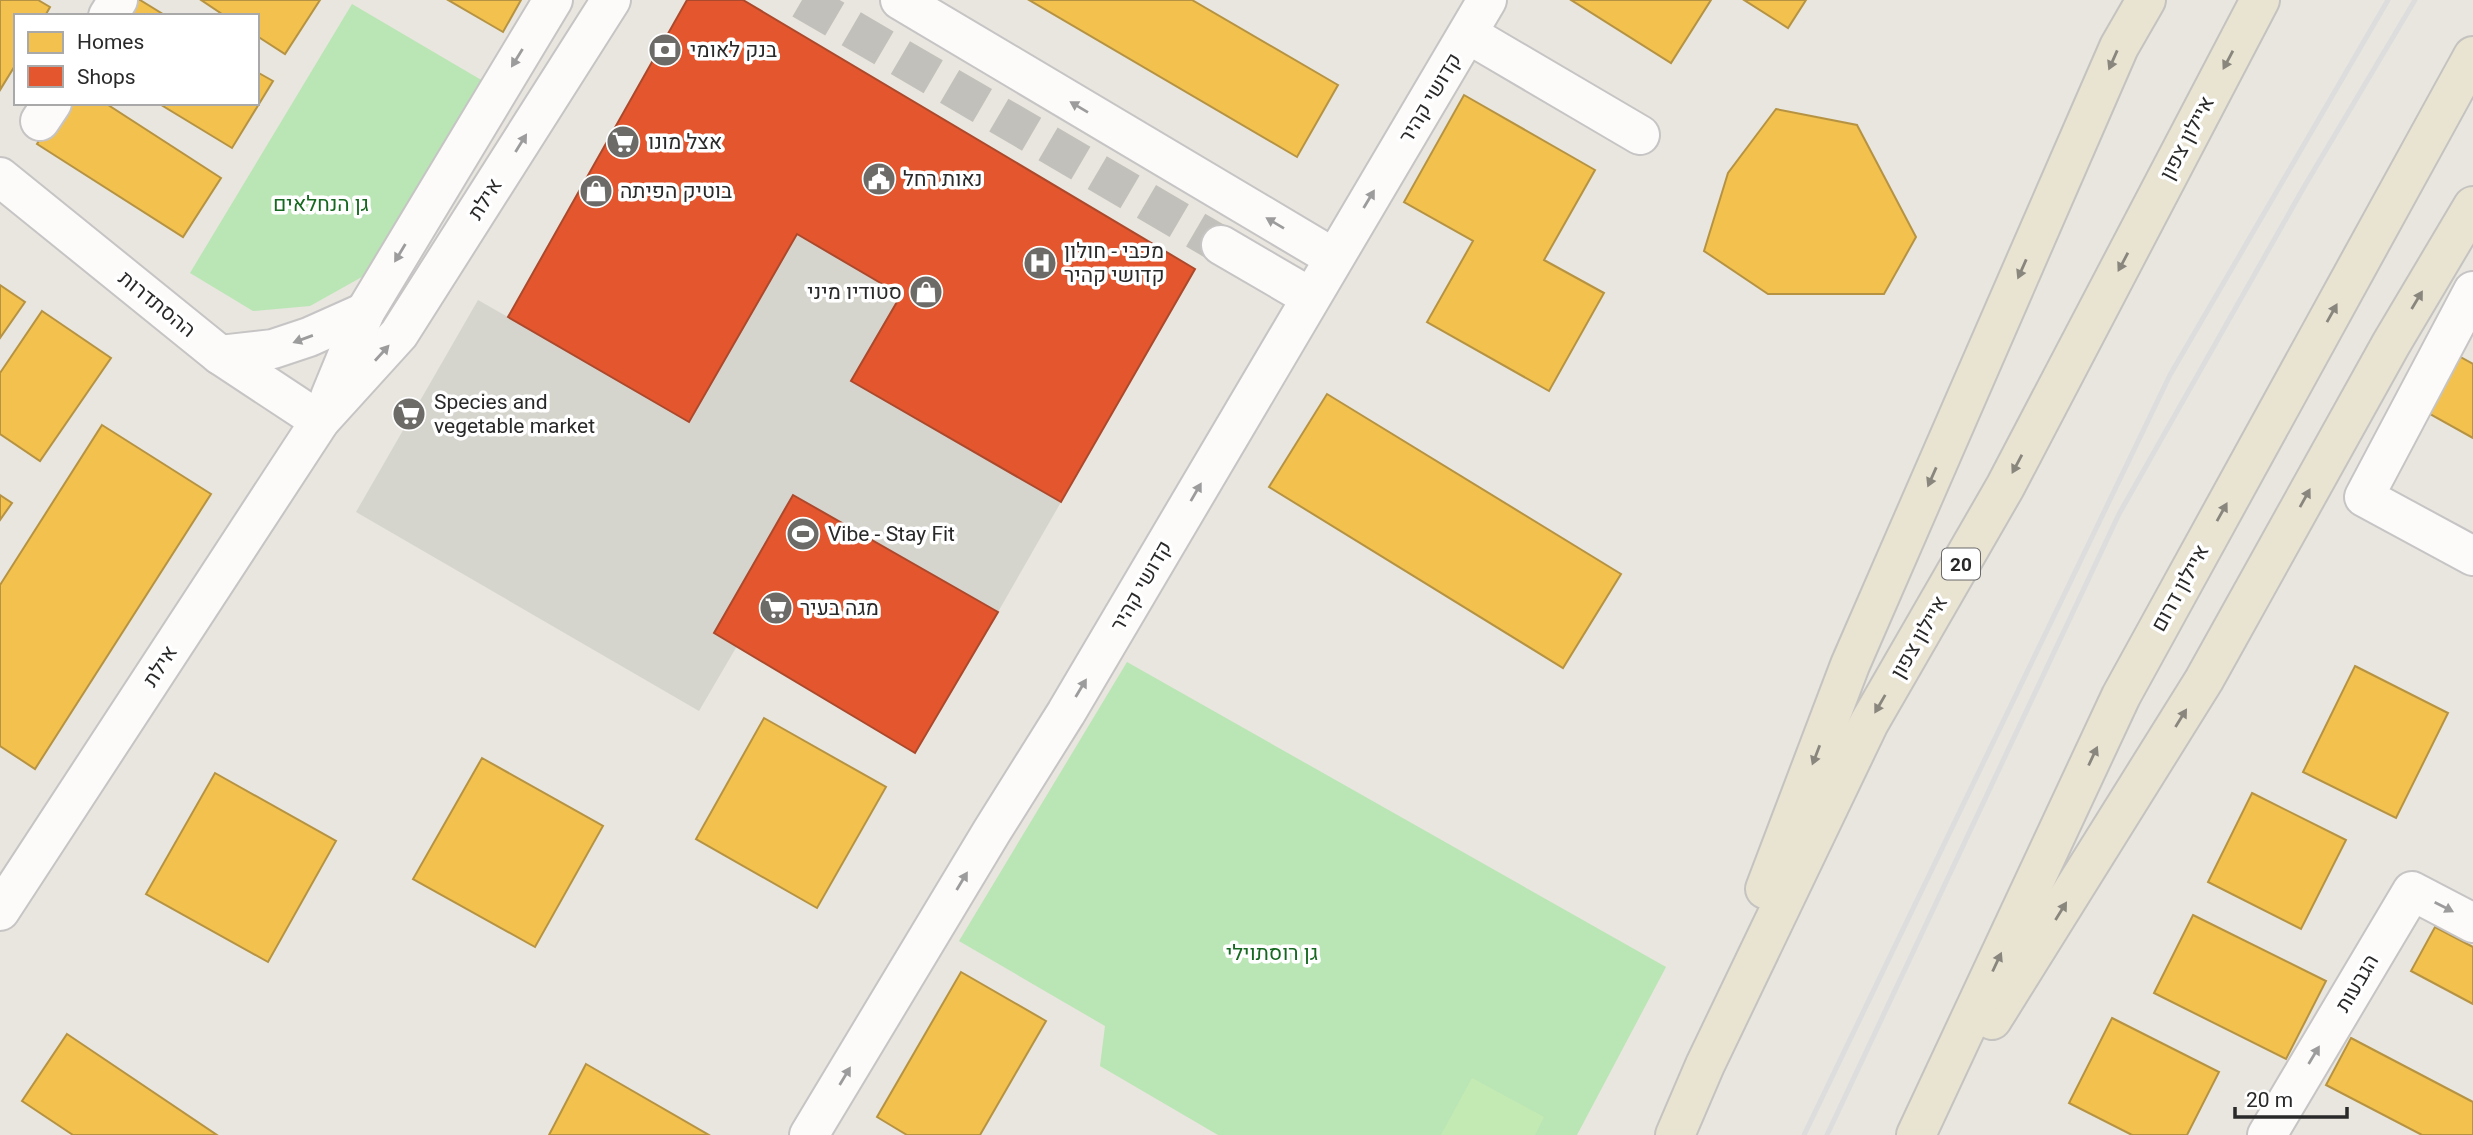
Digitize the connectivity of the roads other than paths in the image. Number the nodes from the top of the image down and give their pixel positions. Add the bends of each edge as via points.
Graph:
1 (553, 0) edge
2 (611, 0) edge
3 (900, 0) edge
4 (1486, 0) edge
5 (2146, 0) edge
6 (2260, 0) edge
7 (1468, 34) junction
8 (2473, 57) edge
9 (1640, 135) dead end
10 (0, 177) edge
11 (2473, 206) edge
12 (1221, 245) tunnel mouth
13 (1334, 258) junction
14 (2473, 291) edge
15 (1310, 297) junction
16 (365, 312) junction
17 (220, 355) junction
18 (320, 421) junction
19 (2473, 556) edge
20 (0, 911) edge
21 (2473, 922) edge
22 (809, 1135) edge
23 (1673, 1135) edge
24 (1918, 1135) edge
25 (2267, 1135) edge

1 -> 16 street, אילת
18 -> 2 street, אילת via 399,334
13 -> 3 street
4 - 7 street, קדושי קהיר
5 -> 23 highway via 2119,47 1850,665
6 -> 23 highway, איילון צפון / 20 via 2005,487 1869,723
7 - 9 street, קדושי קהיר
13 -> 7 street, קדושי קהיר
24 -> 8 highway, איילון דרום via 2121,696
10 - 17 street, ההסתדרות
24 -> 11 highway via 2204,680 2390,344
12 - 15 street
13 - 15 street, קדושי קהיר
14 - 19 street via 2364,497
22 -> 15 street, קדושי קהיר via 1066,713
16 -> 17 street via 273,349
16 - 18 street, אילת
17 - 18 street, ההסתדרות
18 - 20 street, אילת
25 -> 21 street, הגבעות via 2412,891

